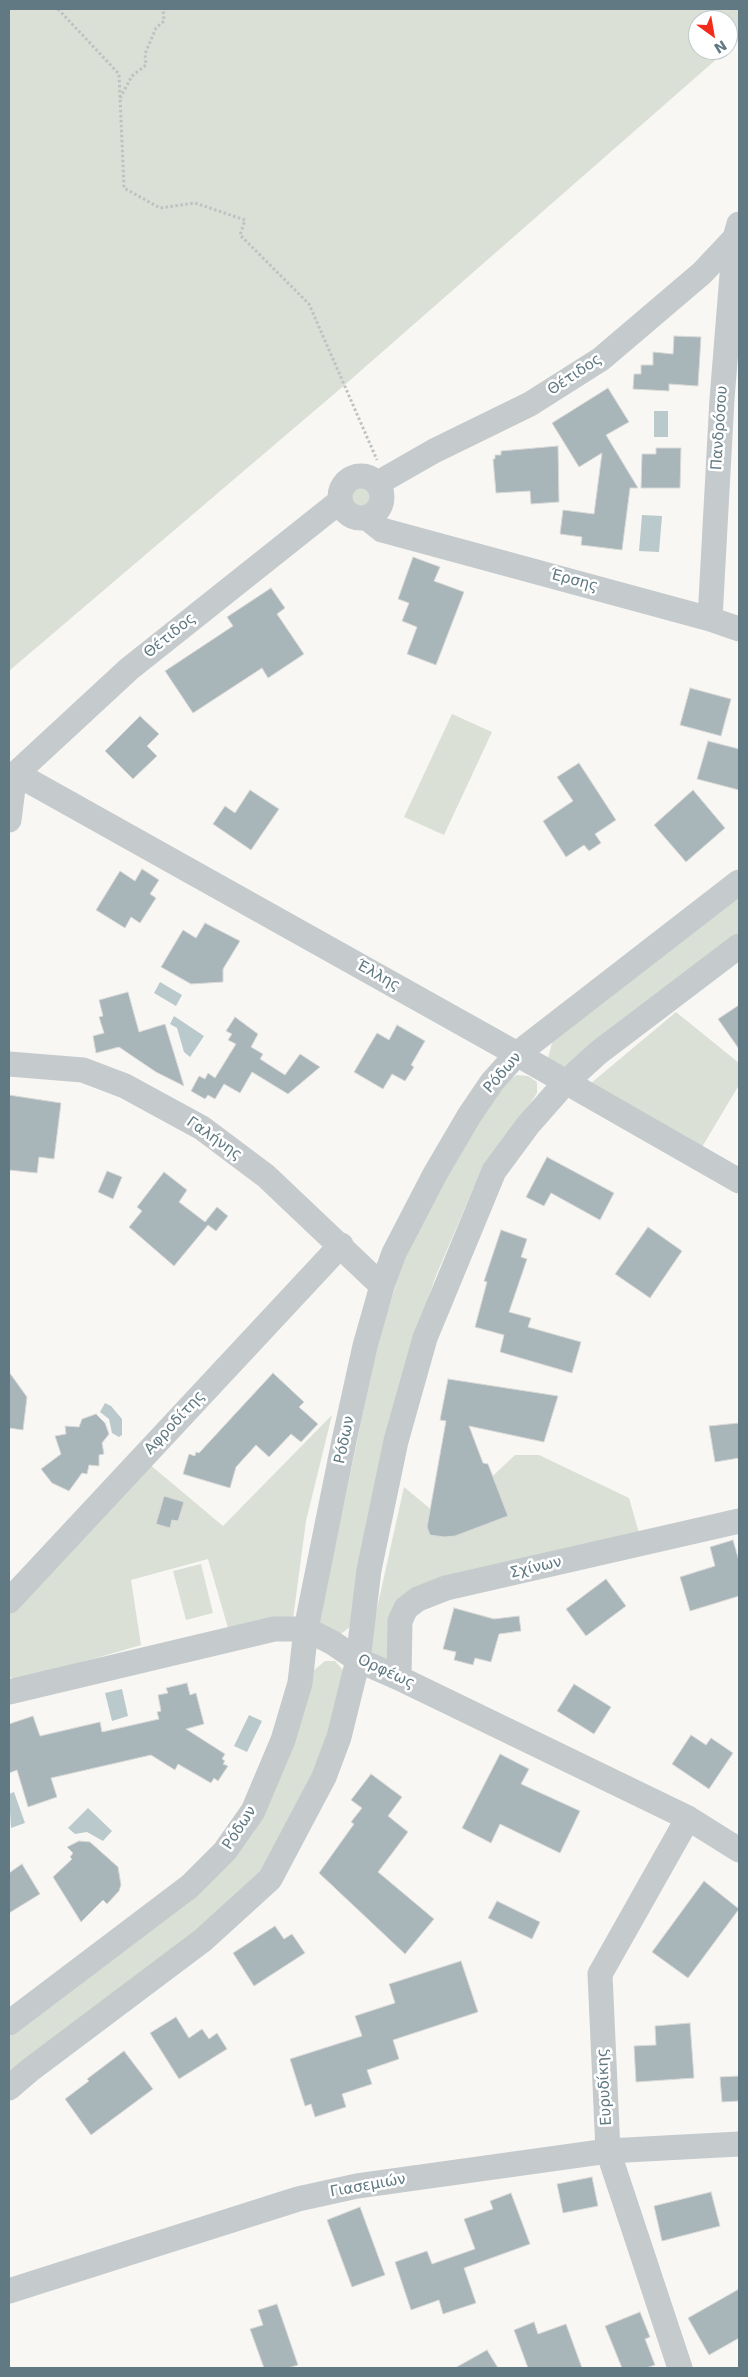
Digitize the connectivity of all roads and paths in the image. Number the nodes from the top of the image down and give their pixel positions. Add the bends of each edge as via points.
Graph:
1 (58, 9) edge
2 (163, 9) edge
3 (120, 99) junction
4 (737, 231) edge
5 (378, 496) junction
6 (339, 502) junction
7 (710, 619) junction
8 (739, 629) edge
9 (12, 776) edge
10 (9, 820) edge
11 (739, 882) edge
12 (739, 946) edge
13 (517, 1054) junction
14 (9, 1064) edge
15 (565, 1082) junction
16 (739, 1181) edge
17 (341, 1245) junction
18 (382, 1286) junction
19 (739, 1521) edge
20 (9, 1601) edge
21 (306, 1630) junction
22 (358, 1660) junction
23 (399, 1678) junction
24 (9, 1692) edge
25 (688, 1818) junction
26 (739, 1850) edge
27 (9, 2022) edge
28 (9, 2088) edge
29 (739, 2144) edge
30 (608, 2151) junction
31 (9, 2291) edge
32 (680, 2368) edge

1 - 3 path via 119,74
2 - 3 path via 164,21 156,28 145,54 146,65 132,76
3 - 5 path via 124,188 160,208 195,203 245,220 240,234 309,304
4 - 5 street, Θέτιδος via 702,273 601,359 530,404 434,451
4 - 7 street, Πανδρόσου via 722,400
5 - 6 street via 354,517
5 - 6 street via 363,475 350,479 342,489
5 - 7 street, Έρσης via 382,530
6 - 9 street, Θέτιδος via 129,669
7 - 8 street, Έρσης
9 - 10 street
9 - 13 street, Έλλης
11 - 13 street, Ρόδων
12 - 15 street via 598,1053
13 - 15 street, Έλλης
13 - 18 street, Ρόδων via 492,1082 440,1166 394,1253
14 - 17 street, Γαλήνης via 83,1070 134,1090 202,1128 266,1176
15 - 16 street, Έλλης
15 - 22 street via 494,1171 425,1338 396,1441 369,1570
17 - 18 street, Γαλήνης
17 - 20 street, Αφροδίτης
18 - 21 street, Ρόδων via 365,1346
19 - 23 street, Σχίνων via 446,1588 418,1599 406,1608 400,1621
21 - 22 street, Ορφέως
21 - 24 street, Ορφέως via 274,1629
21 - 27 street, Ρόδων via 300,1684 283,1740 253,1811 225,1851 190,1886
22 - 23 street, Ορφέως
22 - 28 street via 339,1737 324,1777 270,1879 203,1940
23 - 25 street, Ορφέως
25 - 26 street, Ορφέως
25 - 30 street, Ευρυδίκης via 600,1974
29 - 30 street, Γιασεμιών
30 - 31 street, Γιασεμιών via 357,2186 307,2197
30 - 32 street, Ευρυδίκης

